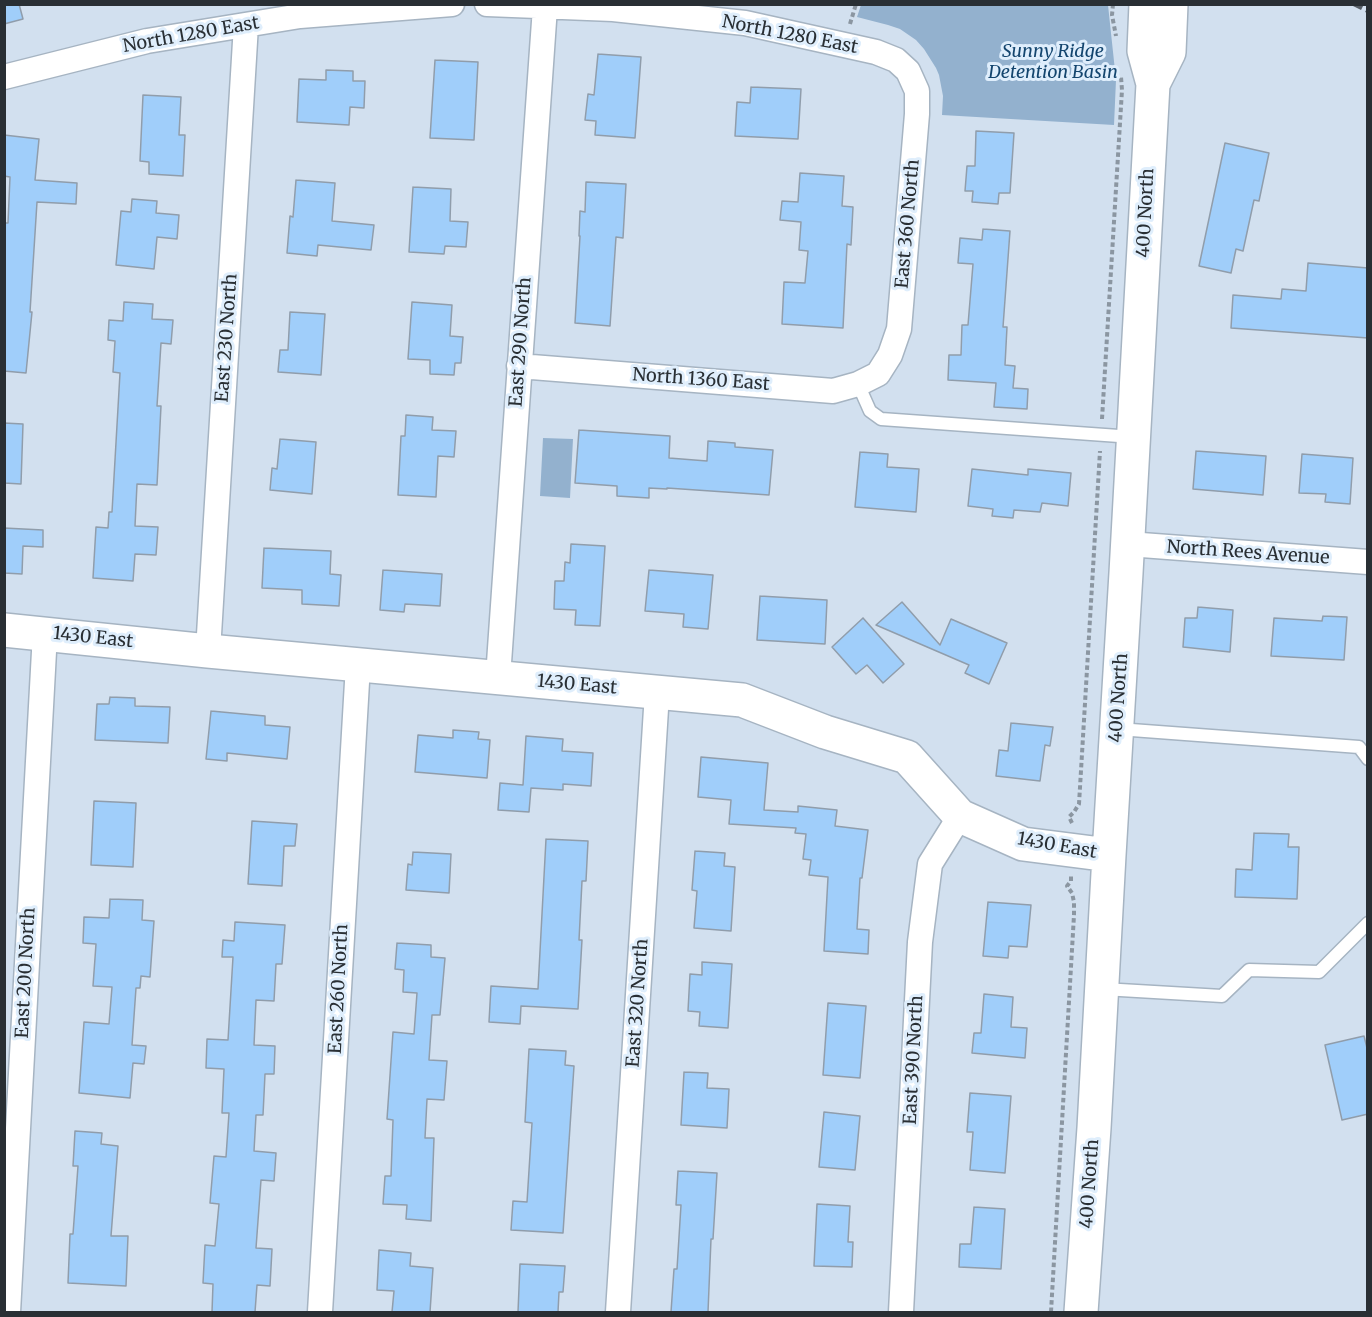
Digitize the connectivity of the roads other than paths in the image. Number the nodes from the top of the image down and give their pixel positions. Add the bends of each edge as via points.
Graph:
1 (452, 4) edge
2 (487, 4) edge
3 (1146, 4) edge
4 (1171, 4) edge
5 (544, 7) junction
6 (246, 25) junction
7 (908, 71) joint
8 (4, 77) edge
9 (1153, 84) junction
10 (519, 366) junction
11 (868, 379) junction
12 (1134, 437) junction
13 (1128, 544) junction
14 (1368, 562) edge
15 (4, 630) edge
16 (45, 633) junction
17 (208, 651) junction
18 (357, 665) junction
19 (498, 677) junction
20 (657, 693) junction
21 (1117, 729) junction
22 (1368, 759) edge
23 (960, 816) junction
24 (1108, 855) junction
25 (1368, 923) edge
26 (1101, 989) junction
27 (8, 1312) edge
28 (320, 1312) edge
29 (618, 1312) edge
30 (901, 1312) edge
31 (1081, 1312) edge

1 - 6 street, North 1280 East via 300,16
2 - 5 street, North 1280 East
3 - 9 main road, 400 North via 1144,51
4 - 9 main road, 400 North via 1169,52
5 - 7 street, North 1280 East via 613,9 745,23 876,52 896,60
5 - 10 street, East 290 North
6 - 8 street, North 1280 East via 147,41
6 - 17 street, East 230 North
7 - 11 street, East 360 North via 917,91 917,114 899,330 890,355
9 - 12 main road, 400 North
10 - 11 street, North 1360 East via 833,391
10 - 19 street, East 290 North
11 - 12 lane via 870,411 881,419
12 - 13 main road, 400 North
13 - 14 street, North Rees Avenue
13 - 21 main road, 400 North
15 - 16 main road, 1430 East
16 - 17 main road, 1430 East
16 - 27 street, East 200 North
17 - 18 main road, 1430 East
18 - 19 main road, 1430 East
18 - 28 street, East 260 North
19 - 20 main road, 1430 East
20 - 23 main road, 1430 East via 742,700 906,757
20 - 29 street, East 320 North
21 - 22 lane via 1359,747
21 - 24 main road, 400 North
23 - 24 main road, 1430 East via 1023,844
23 - 30 street, East 390 North via 930,864 920,942
24 - 26 main road, 400 North
25 - 26 lane via 1318,972 1249,970 1222,996
26 - 31 main road, 400 North

